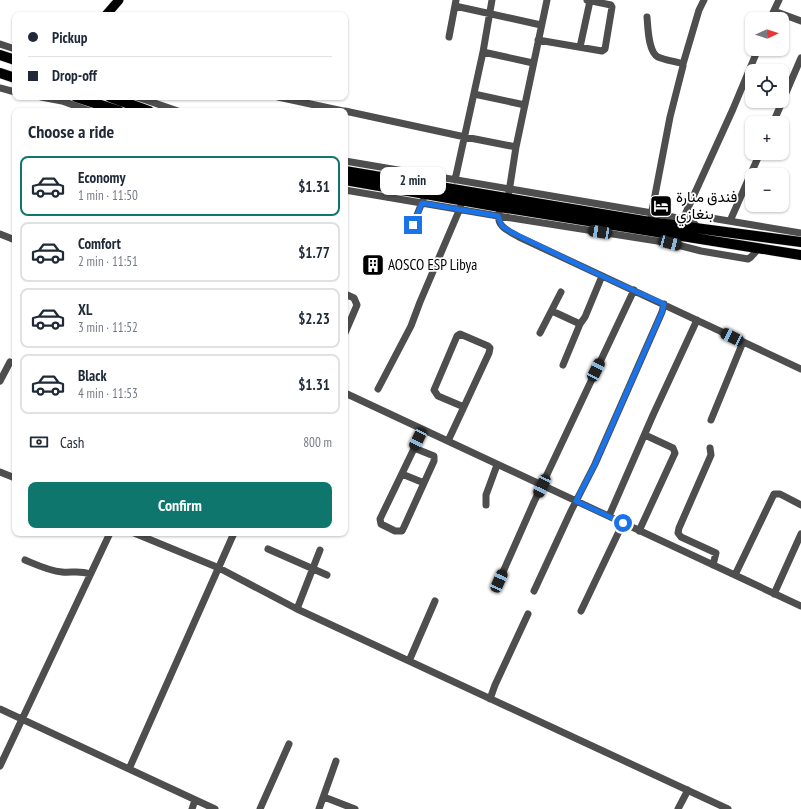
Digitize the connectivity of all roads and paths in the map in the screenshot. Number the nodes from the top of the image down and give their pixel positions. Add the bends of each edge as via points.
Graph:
1 (119, 0) edge
2 (492, 0) edge
3 (547, 0) edge
4 (588, 0) edge
5 (704, 0) edge
6 (779, 0) edge
7 (456, 3) edge
8 (774, 11) joint
9 (109, 12) edge
10 (489, 14) junction
11 (647, 17) dead end
12 (801, 21) edge
13 (542, 25) junction
14 (449, 37) dead end
15 (538, 40) junction
16 (0, 44) edge
17 (12, 48) edge
18 (580, 48) junction
19 (483, 52) junction
20 (0, 55) edge
21 (755, 56) edge
22 (801, 58) edge
23 (12, 59) edge
24 (533, 63) junction
25 (683, 64) junction
26 (0, 74) edge
27 (12, 77) edge
28 (0, 88) edge
29 (12, 91) edge
30 (474, 94) junction
31 (54, 100) edge
32 (85, 100) edge
33 (118, 100) edge
34 (146, 100) edge
35 (292, 100) edge
36 (525, 105) junction
37 (81, 108) edge
38 (110, 108) edge
39 (141, 108) edge
40 (169, 108) edge
41 (330, 108) edge
42 (348, 112) edge
43 (776, 116) edge
44 (465, 138) junction
45 (516, 147) junction
46 (757, 160) edge
47 (348, 163) edge
48 (348, 172) edge
49 (455, 180) junction
50 (348, 182) edge
51 (510, 188) junction
52 (363, 189) junction
53 (348, 190) edge
54 (427, 190) junction
55 (508, 199) junction
56 (462, 205) junction
57 (499, 211) junction
58 (651, 217) junction
59 (711, 218) dead end
60 (683, 219) junction
61 (730, 221) junction
62 (413, 225) dead end
63 (698, 228) junction
64 (801, 233) edge
65 (0, 234) edge
66 (12, 239) edge
67 (801, 242) edge
68 (801, 255) edge
69 (602, 276) junction
70 (634, 290) junction
71 (561, 292) dead end
72 (348, 295) edge
73 (664, 304) junction
74 (552, 311) junction
75 (697, 320) junction
76 (580, 324) junction
77 (348, 327) edge
78 (540, 333) dead end
79 (743, 342) junction
80 (10, 362) dead end
81 (563, 365) dead end
82 (801, 369) edge
83 (0, 381) edge
84 (378, 390) dead end
85 (348, 394) edge
86 (464, 407) junction
87 (711, 420) dead end
88 (423, 430) junction
89 (645, 435) junction
90 (448, 441) junction
91 (414, 448) junction
92 (710, 448) dead end
93 (498, 465) junction
94 (0, 472) edge
95 (402, 474) junction
96 (12, 477) edge
97 (424, 483) junction
98 (542, 486) junction
99 (576, 501) junction
100 (486, 504) dead end
101 (801, 505) edge
102 (609, 516) junction
103 (623, 523) junction
104 (639, 530) junction
105 (801, 534) edge
106 (109, 536) edge
107 (141, 536) edge
108 (233, 536) edge
109 (268, 549) dead end
110 (320, 550) dead end
111 (25, 560) dead end
112 (713, 565) junction
113 (219, 568) junction
114 (313, 569) junction
115 (90, 574) junction
116 (327, 575) dead end
117 (735, 575) junction
118 (499, 581) dead end
119 (534, 591) dead end
120 (774, 594) junction
121 (435, 601) dead end
122 (801, 606) edge
123 (297, 610) junction
124 (581, 611) dead end
125 (528, 614) dead end
126 (409, 662) junction
127 (490, 699) junction
128 (0, 709) edge
129 (22, 720) junction
130 (290, 744) dead end
131 (336, 761) dead end
132 (0, 766) edge
133 (129, 769) junction
134 (688, 790) junction
135 (324, 798) junction
136 (195, 800) junction
137 (192, 809) edge
138 (214, 809) edge
139 (260, 809) edge
140 (318, 809) edge
141 (355, 809) edge
142 (678, 809) edge
143 (728, 809) edge

1 - 9 main road
2 - 10 street
3 - 13 street
4 - 18 street
4 - 18 street via 612,7 605,49 602,52
5 - 25 street
6 - 8 street
7 - 10 street
7 - 14 street
8 - 12 street
10 - 13 street
10 - 19 street
11 - 25 street via 653,52 657,56
13 - 15 street
15 - 18 street
15 - 24 street
16 - 17 street
19 - 24 street
19 - 30 street
20 - 23 highway
21 - 60 street
22 - 43 street
24 - 36 street
25 - 58 street
26 - 27 highway
28 - 29 street
30 - 36 street
30 - 44 street
31 - 37 street
32 - 38 highway
33 - 39 highway
34 - 40 street
35 - 41 street
36 - 45 street
42 - 44 street
44 - 45 street
44 - 49 street
45 - 51 street
46 - 61 street
47 - 54 street
48 - 54 highway
49 - 51 street
49 - 54 street
50 - 52 highway
51 - 55 street
51 - 58 street
52 - 53 street
52 - 54 highway via 390,193
54 - 55 highway
54 - 56 highway
54 - 62 street
55 - 58 highway
56 - 57 highway
56 - 84 street via 411,326
57 - 68 highway
57 - 69 street via 503,228
58 - 60 street
58 - 63 highway
59 - 61 street
60 - 63 street via 693,222
61 - 64 street
63 - 67 highway
65 - 66 street
69 - 70 street
69 - 76 street
70 - 73 street
70 - 98 street
71 - 74 street
72 - 77 street via 354,298 357,305
73 - 75 street
73 - 99 street via 595,464
74 - 76 street
74 - 78 street
75 - 79 street
75 - 89 street
76 - 81 street
79 - 82 street
79 - 87 street
80 - 83 street
85 - 88 street
86 - 86 street via 490,348 460,334 434,390 438,396
86 - 90 street
88 - 90 street
88 - 91 street
89 - 102 street
89 - 104 street via 673,448 675,453
90 - 93 street
91 - 95 street
91 - 97 street via 435,458
92 - 112 street via 711,455 678,533 681,537 716,553
93 - 98 street
93 - 100 street via 486,495
94 - 96 street
95 - 97 street
95 - 97 street via 380,521 394,531 402,531
98 - 99 street
98 - 118 street
99 - 102 street
99 - 119 street
101 - 117 street via 780,494 774,494
102 - 103 street
103 - 104 street
103 - 124 street
104 - 112 street
105 - 120 street
106 - 115 street
107 - 113 street
108 - 113 street
109 - 114 street
110 - 114 street
111 - 115 street via 60,572 79,571
112 - 117 street
113 - 123 street
113 - 133 street
114 - 116 street
114 - 123 street
115 - 129 street
117 - 120 street
120 - 122 street
121 - 126 street
123 - 126 street
125 - 127 street
126 - 127 street
127 - 134 street
128 - 129 street
129 - 132 street
129 - 133 street
130 - 139 street
131 - 135 street
133 - 136 street
134 - 142 street
134 - 143 street
135 - 140 street
135 - 141 street
136 - 137 street
136 - 138 street

